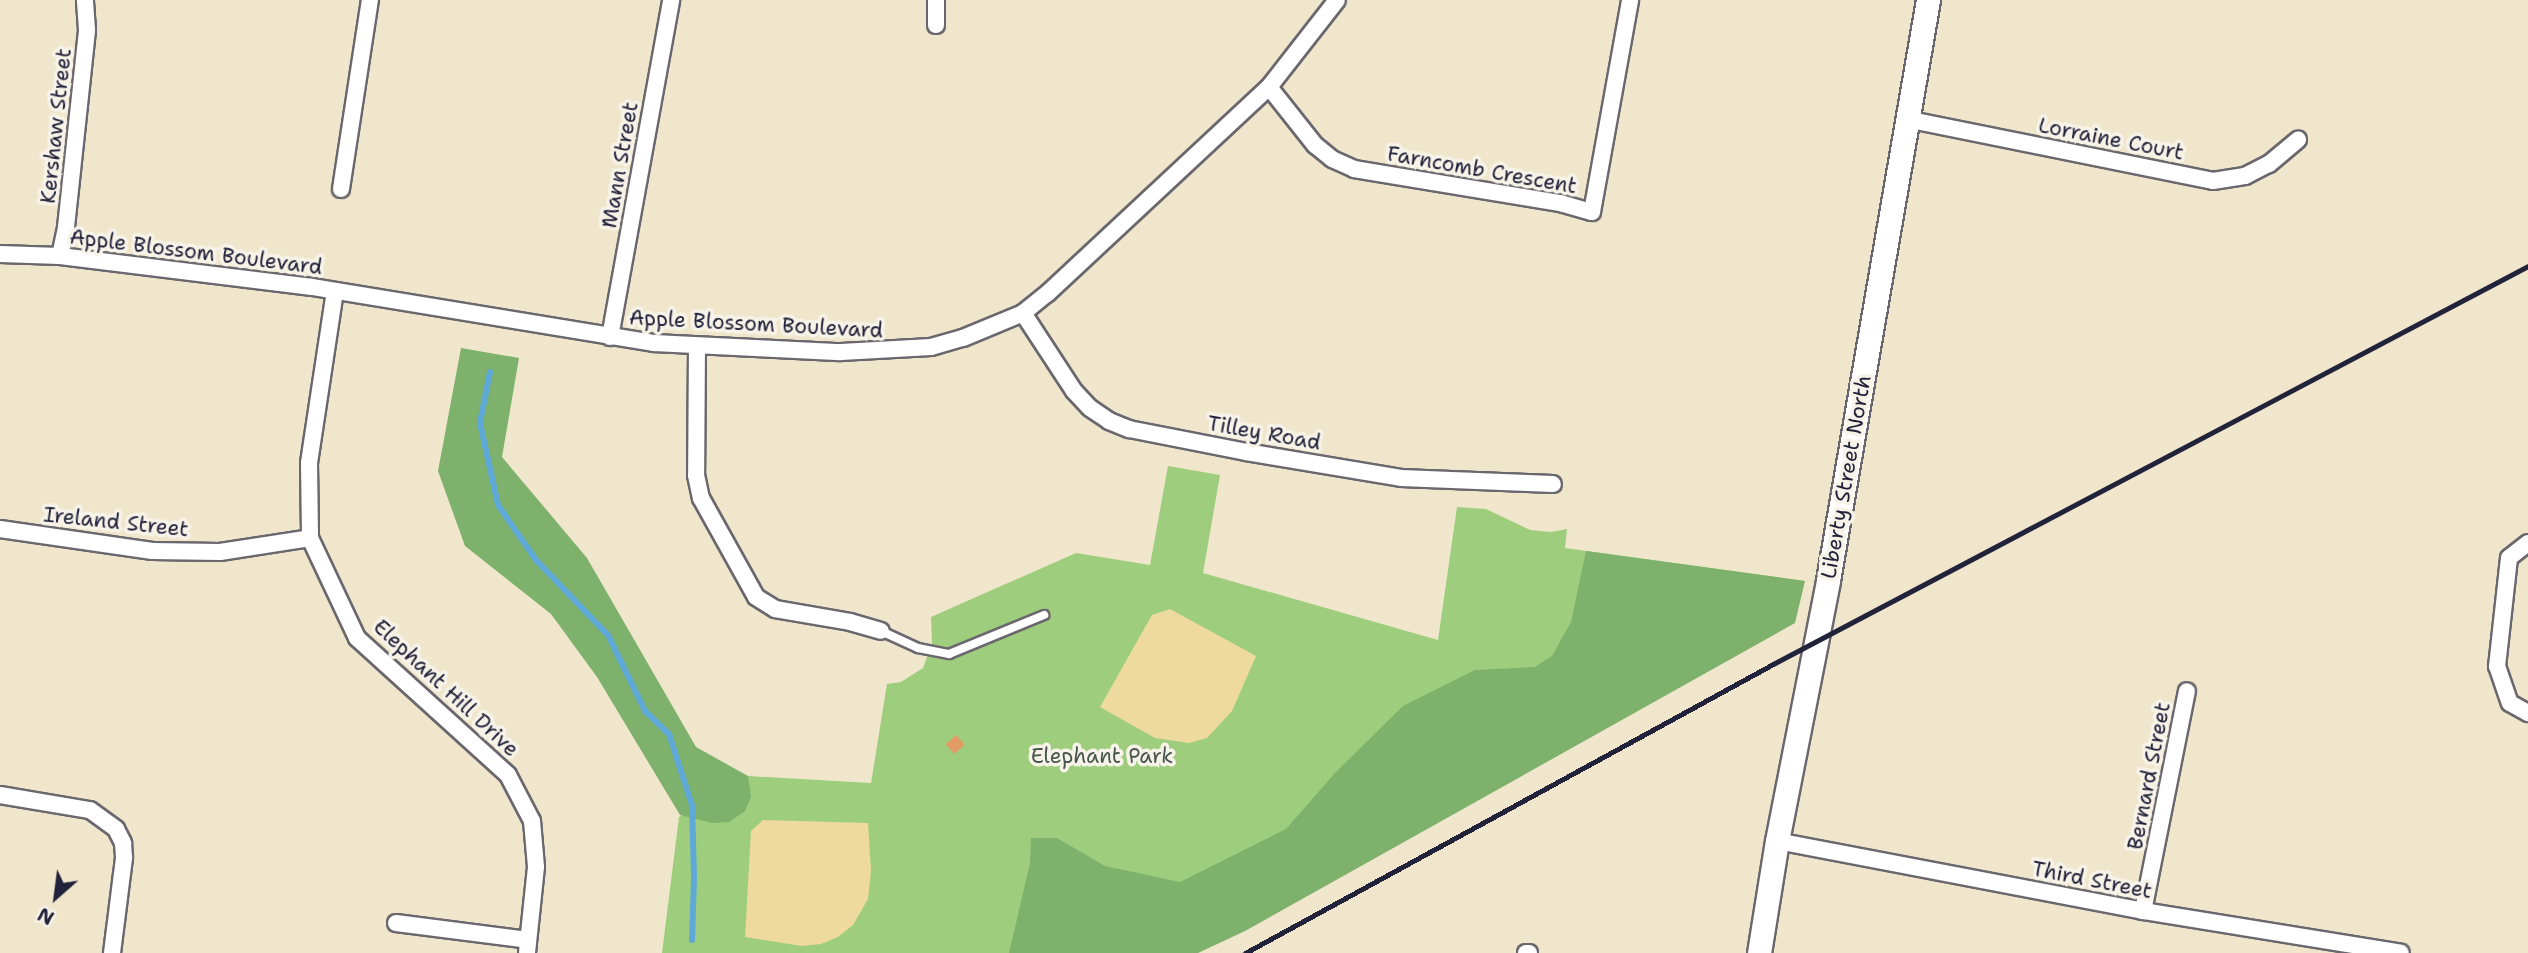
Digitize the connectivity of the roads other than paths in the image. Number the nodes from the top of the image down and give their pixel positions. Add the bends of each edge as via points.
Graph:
1 (85, 0) edge
2 (370, 0) edge
3 (671, 0) edge
4 (936, 0) edge
5 (1336, 0) edge
6 (1630, 0) edge
7 (1928, 0) edge
8 (936, 25) dead end
9 (1269, 88) junction
10 (1906, 119) junction
11 (2298, 140) dead end
12 (341, 189) dead end
13 (0, 254) edge
14 (60, 256) junction
15 (335, 291) junction
16 (1023, 313) junction
17 (610, 337) junction
18 (697, 346) junction
19 (1553, 484) dead end
20 (0, 529) edge
21 (310, 538) junction
22 (2528, 543) edge
23 (1044, 614) dead end
24 (881, 631) joint
25 (2188, 691) dead end
26 (2528, 713) edge
27 (0, 795) edge
28 (1777, 841) junction
29 (2143, 911) junction
30 (396, 923) dead end
31 (527, 947) edge
32 (112, 953) edge
33 (1759, 953) edge
34 (2401, 953) edge

1 - 14 street, Kershaw Street via 88,30
2 - 12 street
3 - 17 street, Mann Street
4 - 8 street
5 - 9 street, Apple Blossom Boulevard
6 - 9 street, Farncomb Crescent via 1592,212 1354,169 1315,145
7 - 10 main road, Liberty Street North
9 - 16 street, Apple Blossom Boulevard
10 - 11 street, Lorraine Court via 2213,181 2245,176 2269,164
10 - 28 main road, Liberty Street North via 1828,580
13 - 14 street, Apple Blossom Boulevard
14 - 15 street, Apple Blossom Boulevard
15 - 17 street, Apple Blossom Boulevard
15 - 21 street, Elephant Hill Drive via 309,463
16 - 18 street, Apple Blossom Boulevard via 963,338 887,352
16 - 19 street, Tilley Road via 1074,391 1090,408 1129,429 1401,478
17 - 18 street, Apple Blossom Boulevard
18 - 24 street via 696,475 701,498 756,597 775,609
20 - 21 street, Ireland Street via 152,551 220,552
21 - 31 street, Elephant Hill Drive via 357,638 508,775 532,821 536,867
22 - 26 street via 2509,558 2497,666 2510,703
23 - 24 lane via 949,654 918,648
25 - 29 street, Bernard Street
27 - 32 street via 90,810 116,830 124,858
28 - 29 street, Third Street
28 - 33 main road, Liberty Street North
29 - 34 street, Third Street
30 - 31 street

